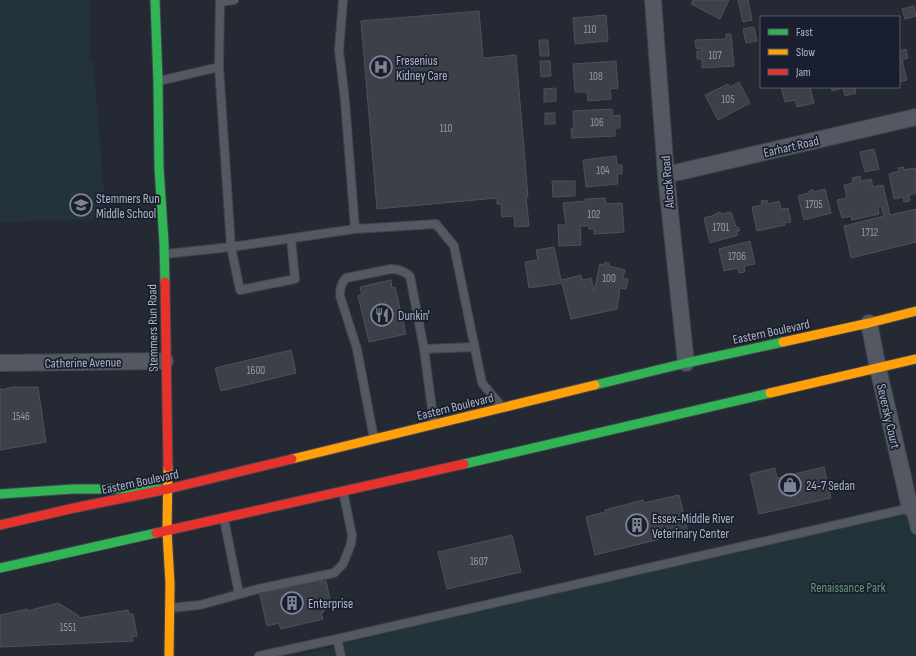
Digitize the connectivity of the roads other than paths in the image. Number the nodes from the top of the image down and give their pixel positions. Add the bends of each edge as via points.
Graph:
1 (155, 0) edge
2 (234, 0) edge
3 (343, 0) edge
4 (652, 0) edge
5 (220, 1) edge
6 (219, 67) junction
7 (158, 81) junction
8 (916, 117) edge
9 (666, 175) junction
10 (355, 229) junction
11 (291, 239) junction
12 (231, 248) junction
13 (164, 254) junction
14 (916, 311) edge
15 (869, 323) junction
16 (474, 347) junction
17 (424, 349) junction
18 (916, 359) edge
19 (166, 361) junction
20 (0, 363) edge
21 (686, 363) junction
22 (878, 368) junction
23 (502, 407) junction
24 (434, 424) junction
25 (374, 439) junction
26 (168, 489) junction
27 (343, 491) junction
28 (0, 494) edge
29 (910, 508) junction
30 (224, 518) junction
31 (0, 525) edge
32 (916, 530) edge
33 (168, 531) junction
34 (0, 568) edge
35 (239, 594) junction
36 (169, 608) junction
37 (337, 639) junction
38 (169, 656) edge
39 (259, 656) edge
40 (341, 656) edge

1 - 7 main road, Stemmers Run Road
2 - 5 lane
3 - 10 lane via 339,50
4 - 9 street, Alcock Road
5 - 6 lane
6 - 7 lane
6 - 12 lane
7 - 13 main road, Stemmers Run Road via 159,168
8 - 9 street, Earhart Road
9 - 21 street, Alcock Road
10 - 11 lane
10 - 16 lane via 436,224 454,246
11 - 12 lane
11 - 12 lane via 295,279 240,290
12 - 13 lane
13 - 19 main road, Stemmers Run Road
14 - 15 main road, Eastern Boulevard
15 - 21 main road, Eastern Boulevard
15 - 22 street, Seversky Court
16 - 17 lane
16 - 23 lane via 482,383
17 - 24 lane
17 - 25 lane via 410,276 398,269 391,269 346,278 340,289 340,296 357,348
18 - 22 main road
19 - 20 street, Catherine Avenue
19 - 26 main road, Stemmers Run Road
21 - 23 main road, Eastern Boulevard
22 - 27 main road
22 - 29 street, Seversky Court
23 - 24 main road, Eastern Boulevard
24 - 25 main road, Eastern Boulevard
25 - 26 main road, Eastern Boulevard
26 - 28 main road via 73,488
26 - 31 main road, Eastern Boulevard
26 - 33 main road, Stemmers Run Road
27 - 30 main road
27 - 35 lane via 352,535 343,564 334,573
29 - 32 lane
29 - 37 lane
30 - 33 main road
30 - 35 lane
33 - 34 main road
33 - 36 main road, Stemmers Run Road
35 - 36 lane via 200,605
36 - 38 main road, Stemmers Run Road
37 - 39 lane
37 - 40 lane

